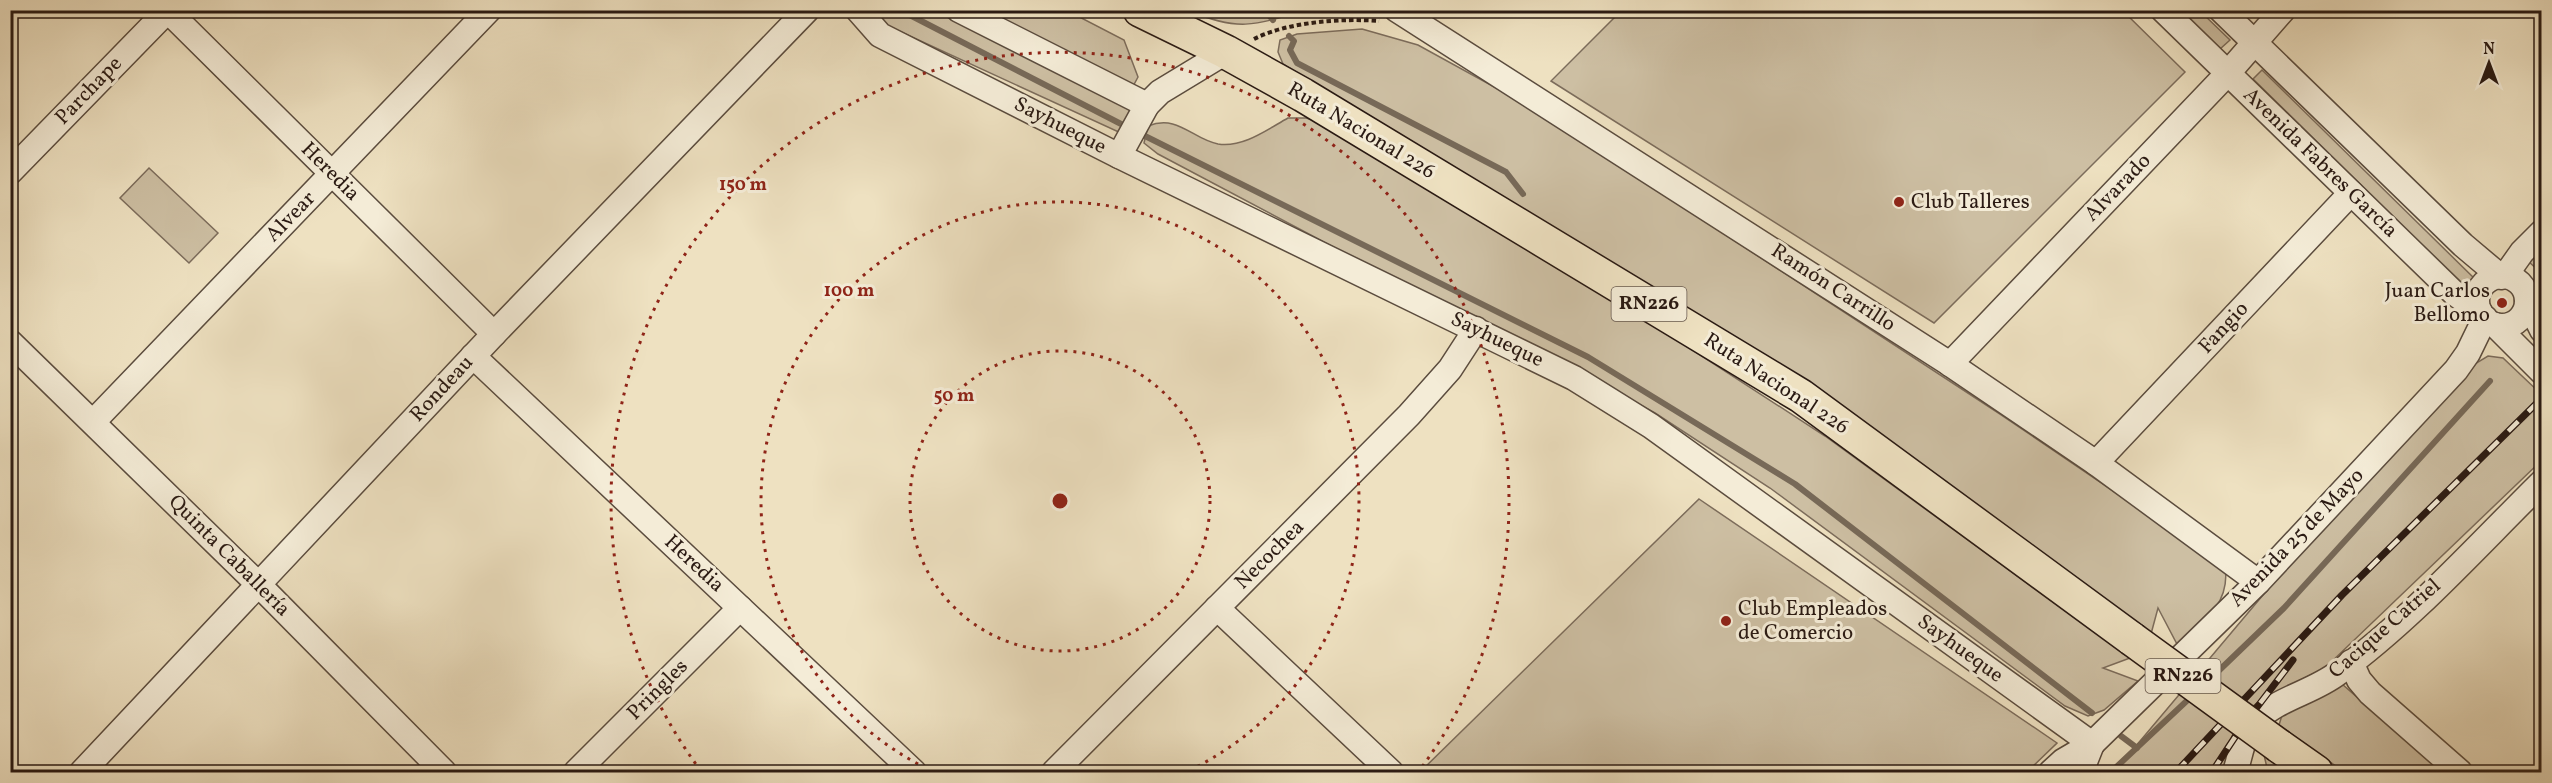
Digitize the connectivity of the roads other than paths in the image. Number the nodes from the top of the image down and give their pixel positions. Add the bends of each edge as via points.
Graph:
1 (489, 10) edge
2 (807, 10) edge
3 (858, 10) edge
4 (959, 10) edge
5 (1140, 10) edge
6 (1397, 10) edge
7 (2163, 10) edge
8 (2221, 10) edge
9 (2283, 10) edge
10 (168, 11) edge
11 (2254, 42) junction
12 (1226, 52) junction
13 (2228, 73) junction
14 (1147, 105) junction
15 (1119, 156) junction
16 (10, 172) edge
17 (332, 174) junction
18 (2351, 193) junction
19 (2541, 232) edge
20 (2503, 276) junction
21 (2532, 295) edge
22 (2487, 318) junction
23 (1476, 329) junction
24 (2541, 330) edge
25 (494, 334) junction
26 (10, 342) edge
27 (473, 356) junction
28 (1950, 363) junction
29 (2541, 372) edge
30 (93, 422) junction
31 (2096, 463) junction
32 (2541, 482) edge
33 (2258, 582) junction
34 (259, 585) junction
35 (740, 608) junction
36 (1217, 608) junction
37 (2351, 662) junction
38 (2092, 744) junction
39 (2236, 771) edge
40 (82, 772) edge
41 (444, 772) edge
42 (576, 772) edge
43 (914, 772) edge
44 (1054, 772) edge
45 (1391, 772) edge
46 (2051, 772) edge
47 (2081, 772) edge
48 (2316, 772) edge
49 (2460, 772) edge

1 - 17 street, Alvear
2 - 25 street, Rondeau
3 - 15 street, Sayhueque via 880,35
4 - 14 street
5 - 12 highway, Ruta Nacional 226 / RN226
6 - 28 street, Ramón Carrillo
7 - 13 street, Avenida Fabres García
8 - 11 street, Avenida Fabres García
9 - 11 street, Alvarado
10 - 16 street, Parchape
10 - 17 street, Heredia
11 - 13 street, Alvarado
11 - 20 street, Avenida Fabres García via 2463,245
12 - 14 street via 1160,92
12 - 48 highway, Ruta Nacional 226 / RN226, bridge via 1801,396
13 - 18 street, Avenida Fabres García
13 - 28 street, Alvarado
14 - 15 street
15 - 23 street, Sayhueque
17 - 25 street, Heredia
17 - 30 street, Alvear
18 - 22 street, Avenida Fabres García via 2453,292
18 - 31 street, Fangio
19 - 20 street
20 - 21 street via 2520,283
20 - 22 street via 2483,285 2477,300
21 - 22 street via 2512,324
21 - 24 street
22 - 29 street, Avenida Fabres García
22 - 33 street, Avenida 25 de Mayo via 2456,370
23 - 36 street, Necochea via 1450,369 1409,415
23 - 38 street, Sayhueque via 1574,378 1651,426
25 - 27 street, Rondeau
26 - 30 street, Quinta Caballería
27 - 34 street, Rondeau
27 - 35 street, Heredia
28 - 31 street, Ramón Carrillo
30 - 34 street, Quinta Caballería
31 - 33 street, Ramón Carrillo
32 - 37 street, Cacique Catriel via 2392,628
33 - 38 street, Avenida 25 de Mayo
34 - 40 street, Rondeau
34 - 41 street, Quinta Caballería
35 - 42 street, Pringles
35 - 43 street, Heredia
36 - 44 street, Necochea
36 - 45 street
37 - 39 street, Cacique Catriel via 2323,683 2277,704 2254,722 2243,742
37 - 49 street via 2370,693
38 - 46 street, Avenida 25 de Mayo via 2063,760
38 - 47 street, Avenida 25 de Mayo

